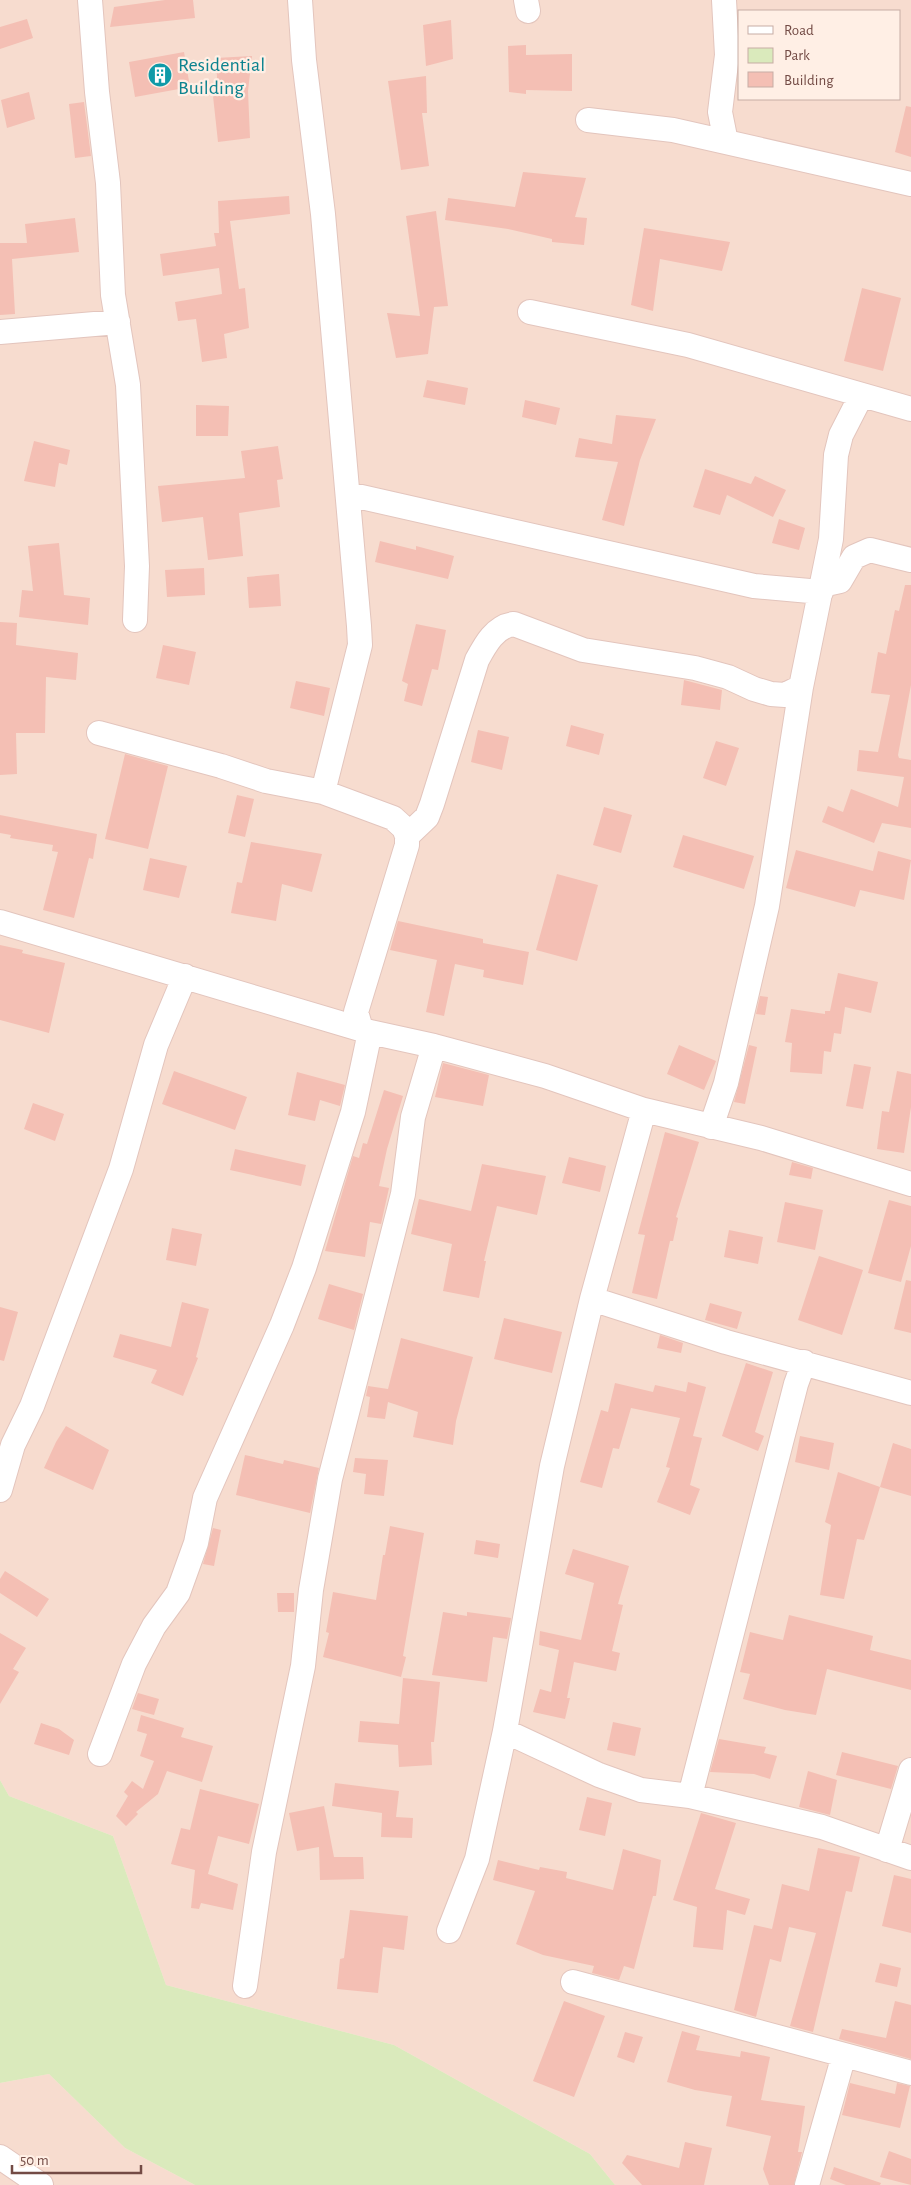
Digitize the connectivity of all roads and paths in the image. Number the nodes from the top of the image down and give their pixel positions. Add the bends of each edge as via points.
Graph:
1 (90, 0) edge
2 (300, 0) edge
3 (724, 0) edge
4 (720, 112) junction
5 (588, 120) dead end
6 (694, 134) junction
7 (726, 142) junction
8 (911, 184) edge
9 (530, 312) dead end
10 (118, 322) junction
11 (0, 332) edge
12 (861, 396) junction
13 (911, 409) edge
14 (348, 494) junction
15 (911, 560) edge
16 (821, 588) junction
17 (135, 620) dead end
18 (801, 687) junction
19 (99, 733) dead end
20 (323, 792) junction
21 (408, 836) junction
22 (0, 922) edge
23 (185, 976) junction
24 (357, 1024) junction
25 (434, 1046) junction
26 (644, 1110) junction
27 (712, 1127) junction
28 (911, 1184) edge
29 (592, 1299) junction
30 (804, 1362) junction
31 (911, 1392) edge
32 (0, 1490) edge
33 (505, 1731) junction
34 (100, 1754) dead end
35 (911, 1770) edge
36 (690, 1796) junction
37 (887, 1850) junction
38 (911, 1858) edge
39 (449, 1931) dead end
40 (573, 1982) dead end
41 (245, 1986) dead end
42 (844, 2055) junction
43 (911, 2073) edge
44 (0, 2157) edge
45 (42, 2185) edge
46 (807, 2185) edge

1 - 10 street via 108,183 113,295
2 - 14 street
3 - 4 street via 727,55
4 - 6 street
4 - 7 street
5 - 6 street
6 - 7 street
7 - 8 street
9 - 12 street via 688,345
10 - 11 street
10 - 17 street via 128,385 137,566
12 - 13 street
12 - 16 street via 841,435 836,455 831,539
14 - 16 street via 754,586
14 - 20 street via 360,645
15 - 16 street via 870,550 854,557 840,582
16 - 18 street
18 - 21 street via 785,695 771,694 695,668 582,650 514,624 508,625 497,631 477,660 430,811
18 - 27 street via 767,906 726,1083
19 - 20 street via 266,781
20 - 21 street via 393,818
21 - 24 street
22 - 23 street
23 - 24 street
23 - 32 street via 156,1045 121,1169 32,1406 13,1445
24 - 25 street
24 - 34 street via 353,1112 292,1300 205,1498 196,1543 178,1593 154,1626 134,1664
25 - 26 street via 545,1076
25 - 41 street via 413,1117 403,1194 330,1479 311,1590 303,1666 264,1852
26 - 27 street
26 - 29 street
27 - 28 street via 761,1138
29 - 30 street via 726,1342
29 - 33 street via 552,1466
30 - 31 street
30 - 36 street
33 - 36 street via 599,1775 641,1790
33 - 39 street via 477,1858
35 - 37 street
36 - 37 street via 822,1827
37 - 38 street
40 - 42 street
42 - 43 street
42 - 46 street
44 - 45 street

